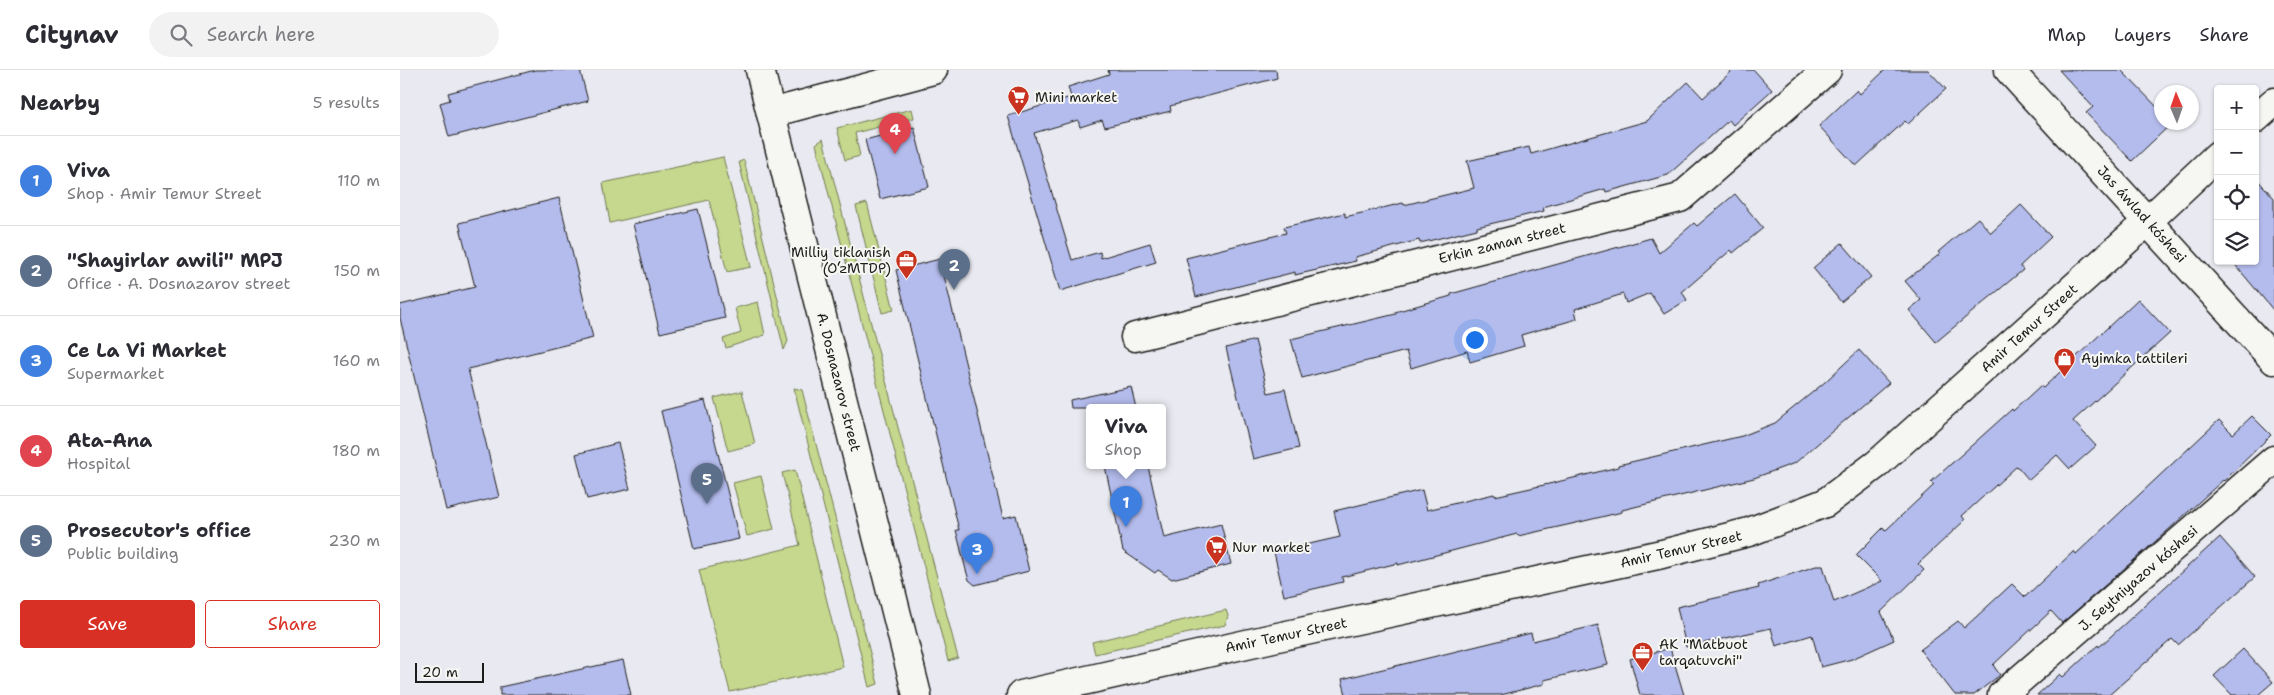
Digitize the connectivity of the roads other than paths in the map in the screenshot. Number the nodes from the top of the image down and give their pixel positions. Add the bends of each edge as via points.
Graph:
1 (760, 70) edge
2 (933, 70) edge
3 (1827, 70) edge
4 (2009, 70) edge
5 (2274, 102) edge
6 (771, 113) junction
7 (2259, 115) edge
8 (2214, 159) edge
9 (2148, 220) junction
10 (1135, 337) dead end
11 (2274, 360) edge
12 (2274, 460) edge
13 (917, 695) edge
14 (1021, 695) edge
15 (2002, 695) edge

1 - 6 street, A. Dosnazarov street
2 - 6 street
3 - 10 street, Erkin zaman street via 1680,198
4 - 9 street, Jas áwlad kóshesi
5 - 7 street
6 - 13 street, A. Dosnazarov street
8 - 9 street, Amir Temur Street
9 - 11 street, Jas áwlad kóshesi
9 - 14 street, Amir Temur Street via 1877,464 1824,503 1748,532 1662,554
12 - 15 street, J. Seytniyazov kóshesi

